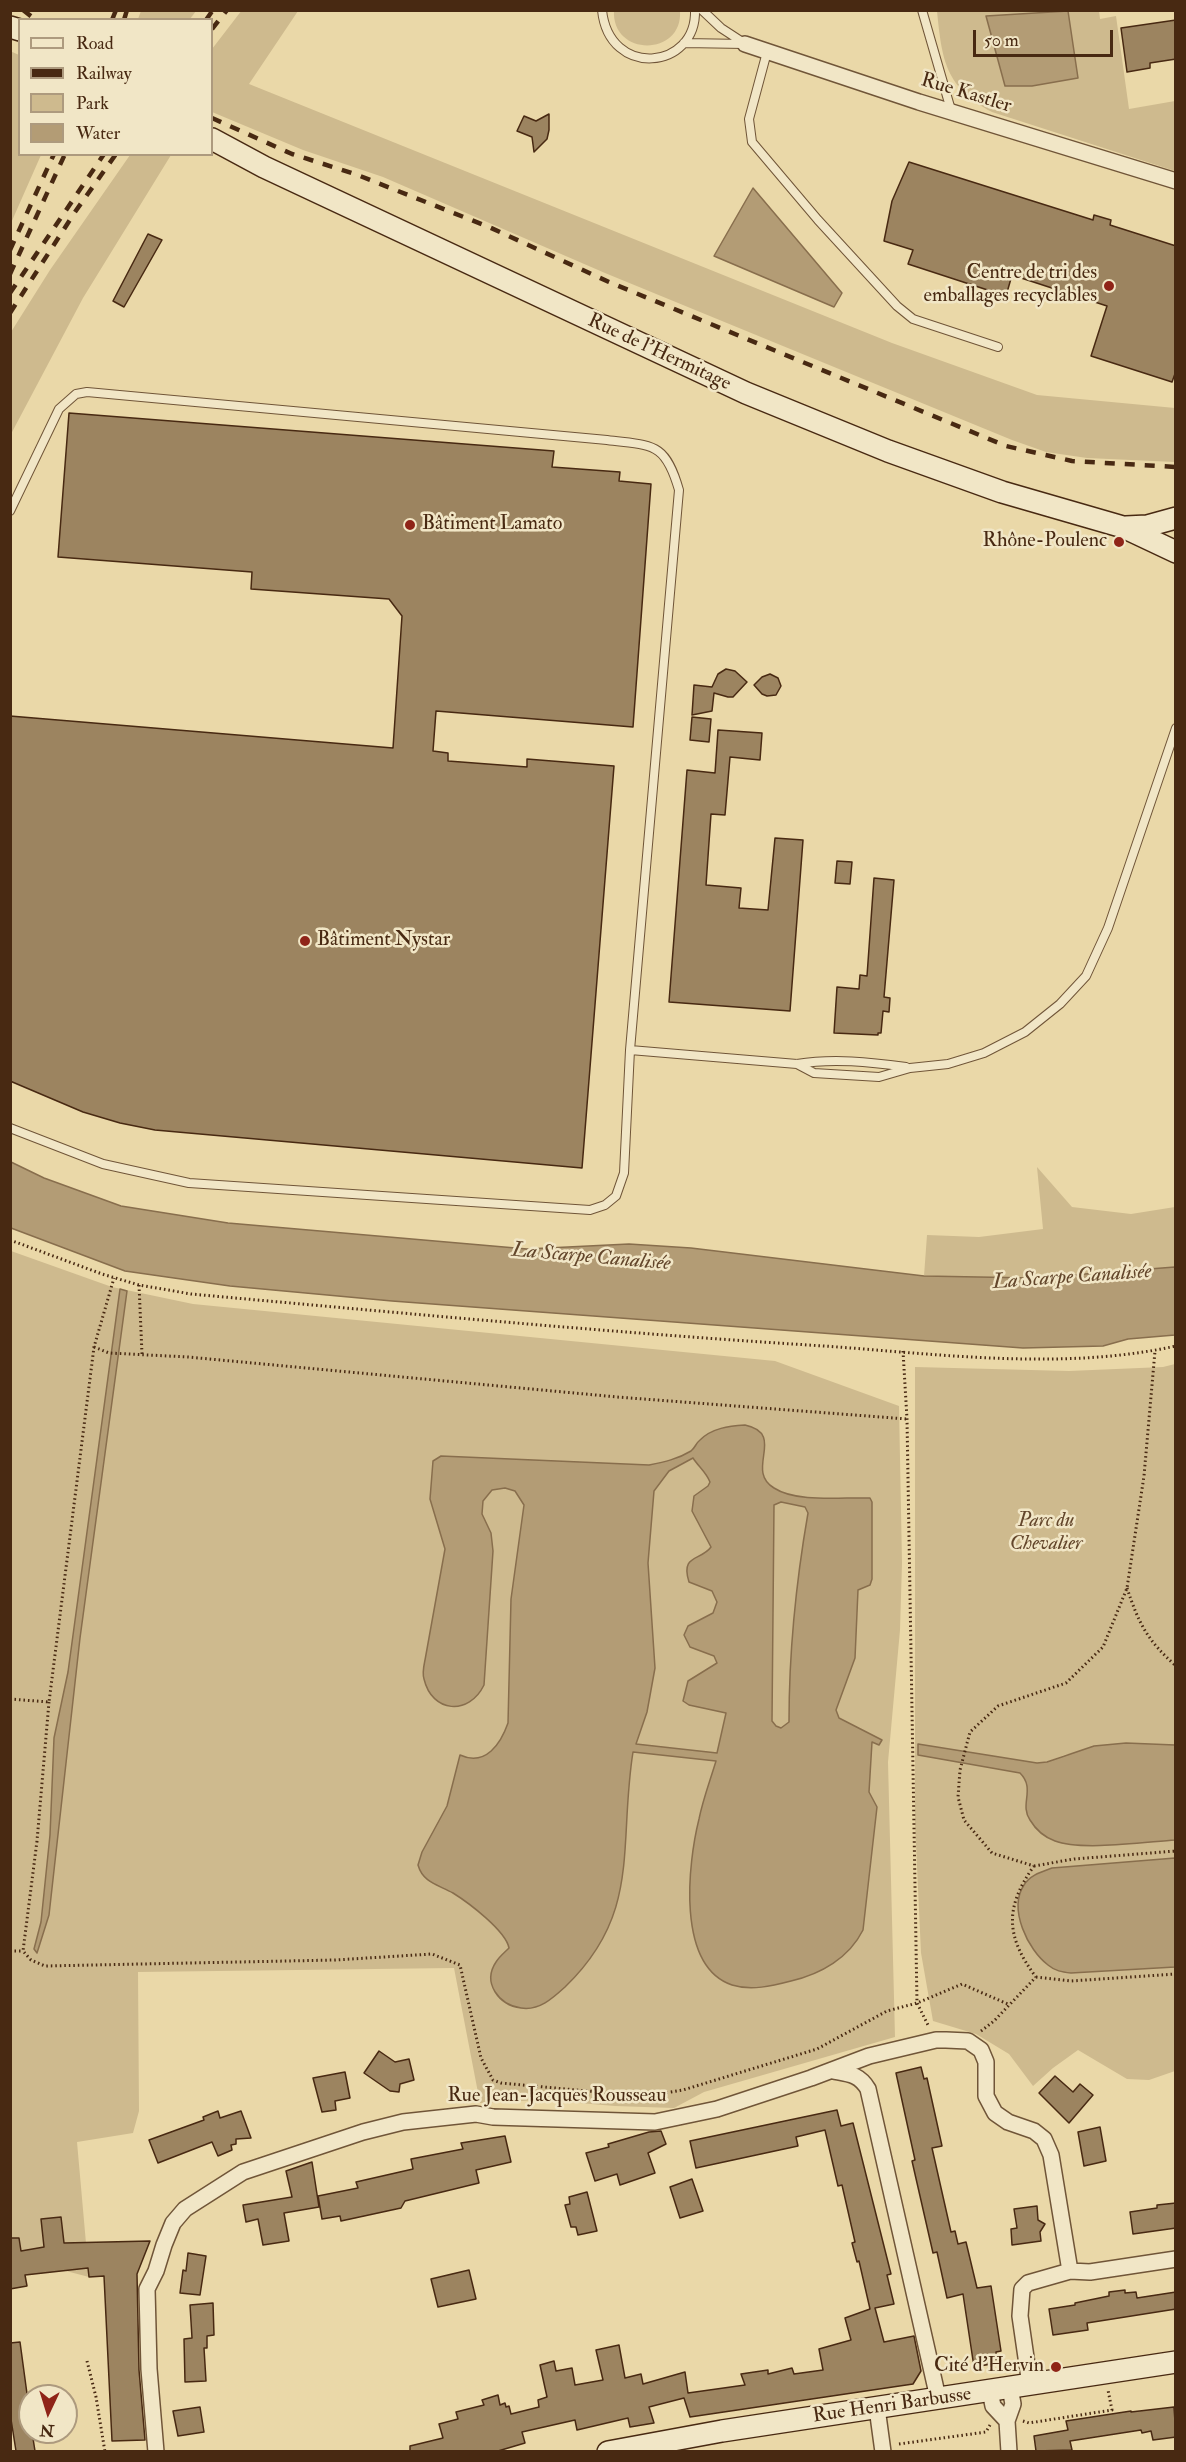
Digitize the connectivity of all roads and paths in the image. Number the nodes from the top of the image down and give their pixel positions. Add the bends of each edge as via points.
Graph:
1 (602, 10) edge
2 (695, 10) edge
3 (702, 10) edge
4 (922, 10) edge
5 (684, 43) junction
6 (745, 44) junction
7 (767, 52) junction
8 (951, 110) junction
9 (213, 140) edge
10 (1176, 181) edge
11 (998, 347) dead end
12 (10, 511) edge
13 (1176, 518) edge
14 (1123, 527) junction
15 (1176, 552) edge
16 (1176, 728) edge
17 (630, 1050) junction
18 (797, 1064) junction
19 (910, 1068) junction
20 (10, 1128) edge
21 (10, 1240) edge
22 (114, 1278) junction
23 (139, 1285) junction
24 (1176, 1346) edge
25 (94, 1347) junction
26 (1155, 1350) junction
27 (903, 1352) junction
28 (142, 1354) junction
29 (907, 1419) junction
30 (1127, 1588) junction
31 (1176, 1666) edge
32 (10, 1699) edge
33 (49, 1702) junction
34 (1176, 1851) edge
35 (1034, 1866) junction
36 (10, 1951) edge
37 (23, 1951) junction
38 (1176, 1974) edge
39 (1036, 1977) junction
40 (917, 2003) junction
41 (1010, 2005) junction
42 (936, 2040) junction
43 (968, 2041) junction
44 (833, 2071) junction
45 (1176, 2259) edge
46 (1070, 2271) junction
47 (87, 2361) dead end
48 (1176, 2362) edge
49 (1020, 2386) junction
50 (990, 2391) junction
51 (1108, 2393) dead end
52 (938, 2398) junction
53 (877, 2408) junction
54 (1007, 2421) junction
55 (1029, 2423) dead end
56 (986, 2432) dead end
57 (887, 2448) edge
58 (105, 2451) edge
59 (156, 2451) edge
60 (608, 2451) edge
61 (1009, 2451) edge

1 - 5 lane via 603,25 623,52 655,59 671,54
2 - 5 lane via 692,31
3 - 6 lane
4 - 8 lane
5 - 6 lane
6 - 7 street, Rue Kastler
7 - 8 street, Rue Kastler
7 - 11 lane via 749,119 752,142 897,306 913,319
8 - 10 street, Rue Kastler
9 - 14 street, Rue de l'Hermitage via 746,393 1002,492
12 - 17 lane via 59,409 76,394 87,392 607,440 658,449 672,466 679,490
13 - 14 street, Rue de l'Hermitage via 1147,526
14 - 15 street, Rue de l'Hermitage
16 - 19 lane via 1124,885 1086,976 1060,1004 1025,1032 975,1056
17 - 18 lane
17 - 20 lane via 624,1173 616,1196 590,1210 189,1183 103,1164
18 - 19 lane via 817,1061
18 - 19 lane via 814,1073 879,1077
21 - 22 path
22 - 23 path
22 - 25 path
23 - 27 path via 191,1294 313,1305
23 - 28 path
24 - 26 path
25 - 28 path via 109,1353
25 - 33 path
26 - 27 path via 1003,1359
26 - 30 path via 1144,1476
27 - 29 path
28 - 29 path
29 - 40 path
30 - 31 path via 1138,1621 1155,1647
30 - 35 path via 1103,1647 1066,1683 998,1706 969,1732 958,1797 964,1820 992,1853
32 - 33 path
33 - 37 path
34 - 35 path
35 - 39 path via 1021,1885 1013,1911 1012,1935
36 - 37 path
37 - 40 path via 45,1966 432,1954 460,1965 482,2058 493,2080 653,2095 683,2090 817,2049 887,2011
38 - 39 path via 1071,1981
39 - 41 path
40 - 41 path via 962,1984
40 - 42 path
41 - 43 path
42 - 43 street, Rue Jean-Jacques Rousseau
42 - 44 street, Rue Jean-Jacques Rousseau via 869,2056
43 - 46 street via 981,2050 986,2062 986,2096 995,2113 1044,2139 1051,2155
44 - 52 street via 854,2074 868,2089
44 - 59 street, Rue Jean-Jacques Rousseau via 717,2109 655,2122 476,2114 403,2122 243,2172 185,2209 173,2223 147,2289
45 - 46 street via 1090,2272
46 - 49 street via 1028,2283 1022,2289
47 - 58 path
48 - 49 street, Rue Henri Barbusse
49 - 50 street, Rue Henri Barbusse
49 - 54 street
50 - 52 street, Rue Henri Barbusse
50 - 54 street via 993,2406
51 - 55 path via 1112,2410
52 - 53 street, Rue Henri Barbusse
53 - 57 street
53 - 60 street, Rue Henri Barbusse
54 - 61 street
56 - 57 path

